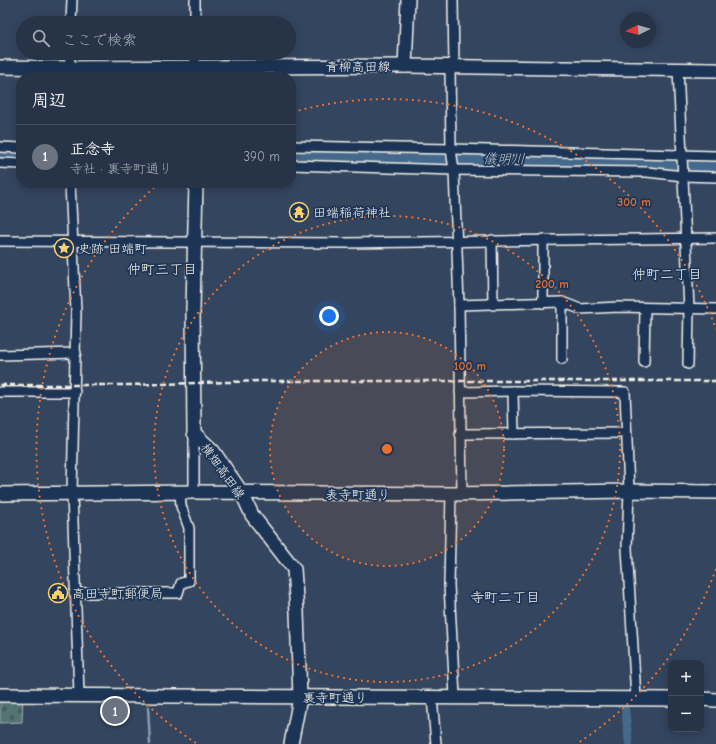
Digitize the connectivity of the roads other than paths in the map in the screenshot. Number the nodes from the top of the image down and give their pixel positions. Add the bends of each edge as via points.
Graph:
1 (72, 0) edge
2 (195, 0) edge
3 (408, 0) edge
4 (453, 0) edge
5 (71, 16) edge
6 (195, 16) edge
7 (70, 60) edge
8 (195, 60) edge
9 (405, 66) junction
10 (0, 67) edge
11 (452, 67) junction
12 (678, 69) junction
13 (716, 70) edge
14 (58, 72) edge
15 (69, 72) edge
16 (195, 72) edge
17 (296, 146) edge
18 (0, 147) edge
19 (16, 148) edge
20 (451, 149) junction
21 (682, 155) junction
22 (716, 156) edge
23 (0, 162) edge
24 (16, 164) edge
25 (296, 165) edge
26 (454, 170) junction
27 (683, 174) junction
28 (716, 176) edge
29 (70, 188) edge
30 (196, 188) edge
31 (686, 237) junction
32 (716, 238) edge
33 (543, 239) junction
34 (492, 240) junction
35 (0, 241) edge
36 (72, 242) junction
37 (456, 242) junction
38 (195, 243) junction
39 (562, 302) junction
40 (543, 303) junction
41 (459, 305) junction
42 (493, 305) junction
43 (645, 308) junction
44 (688, 309) junction
45 (716, 309) edge
46 (76, 353) junction
47 (0, 355) edge
48 (562, 359) dead end
49 (644, 362) dead end
50 (688, 364) dead end
51 (513, 391) junction
52 (0, 392) edge
53 (75, 392) junction
54 (460, 392) junction
55 (194, 432) junction
56 (626, 433) junction
57 (460, 434) junction
58 (514, 434) junction
59 (629, 491) junction
60 (180, 492) junction
61 (194, 492) junction
62 (716, 492) edge
63 (72, 493) junction
64 (242, 493) junction
65 (0, 494) edge
66 (456, 494) junction
67 (74, 593) junction
68 (0, 695) edge
69 (79, 695) junction
70 (432, 697) junction
71 (455, 697) junction
72 (300, 698) junction
73 (636, 698) junction
74 (668, 699) edge
75 (704, 699) edge
76 (716, 700) edge
77 (291, 744) edge
78 (436, 744) edge

1 - 5 street
2 - 6 street
3 - 9 street
4 - 11 street
7 - 15 street
8 - 16 street
9 - 11 street, 青柳高田線
9 - 16 street, 青柳高田線
10 - 14 street, 青柳高田線
11 - 12 street, 青柳高田線
11 - 20 street
12 - 13 street, 青柳高田線
12 - 21 street
17 - 20 street
18 - 19 street
20 - 21 street
20 - 26 street
21 - 22 street
21 - 27 street
23 - 24 street
25 - 26 street
26 - 27 street
26 - 37 street
27 - 28 street
27 - 31 street
29 - 36 street
30 - 38 street, 横畑高田線
31 - 32 street
31 - 33 street
31 - 44 street
33 - 34 street
33 - 40 street
34 - 37 street
34 - 42 street
35 - 36 street
36 - 38 street
36 - 46 street
37 - 38 street
37 - 41 street
38 - 55 street, 横畑高田線
39 - 40 street
39 - 43 street via 580,309
39 - 48 street
40 - 42 street
41 - 42 street
41 - 54 street
43 - 44 street
43 - 49 street
44 - 45 street
44 - 50 street
46 - 47 street
46 - 53 street
51 - 54 street
51 - 56 street via 625,392
51 - 58 street
52 - 53 street
53 - 63 street
54 - 57 street
55 - 61 street
55 - 64 street, 横畑高田線 via 213,451
56 - 58 street
56 - 59 street
57 - 58 street
57 - 66 street
59 - 62 street, 表寺町通り
59 - 66 street, 表寺町通り
59 - 73 street via 627,548
60 - 61 street, 表寺町通り
60 - 63 street, 表寺町通り
60 - 67 street via 181,506 189,528 189,581 181,583 178,593
61 - 64 street, 表寺町通り
63 - 65 street, 表寺町通り
63 - 67 street
64 - 66 street, 表寺町通り
64 - 72 street, 横畑高田線 via 252,515 294,570
66 - 71 street via 449,585
67 - 69 street
68 - 69 street, 裏寺町通り
69 - 72 street, 裏寺町通り
70 - 71 street, 裏寺町通り
70 - 72 street, 裏寺町通り
70 - 78 street
71 - 73 street, 裏寺町通り
72 - 77 street, 横畑高田線
73 - 74 street, 裏寺町通り
75 - 76 street

